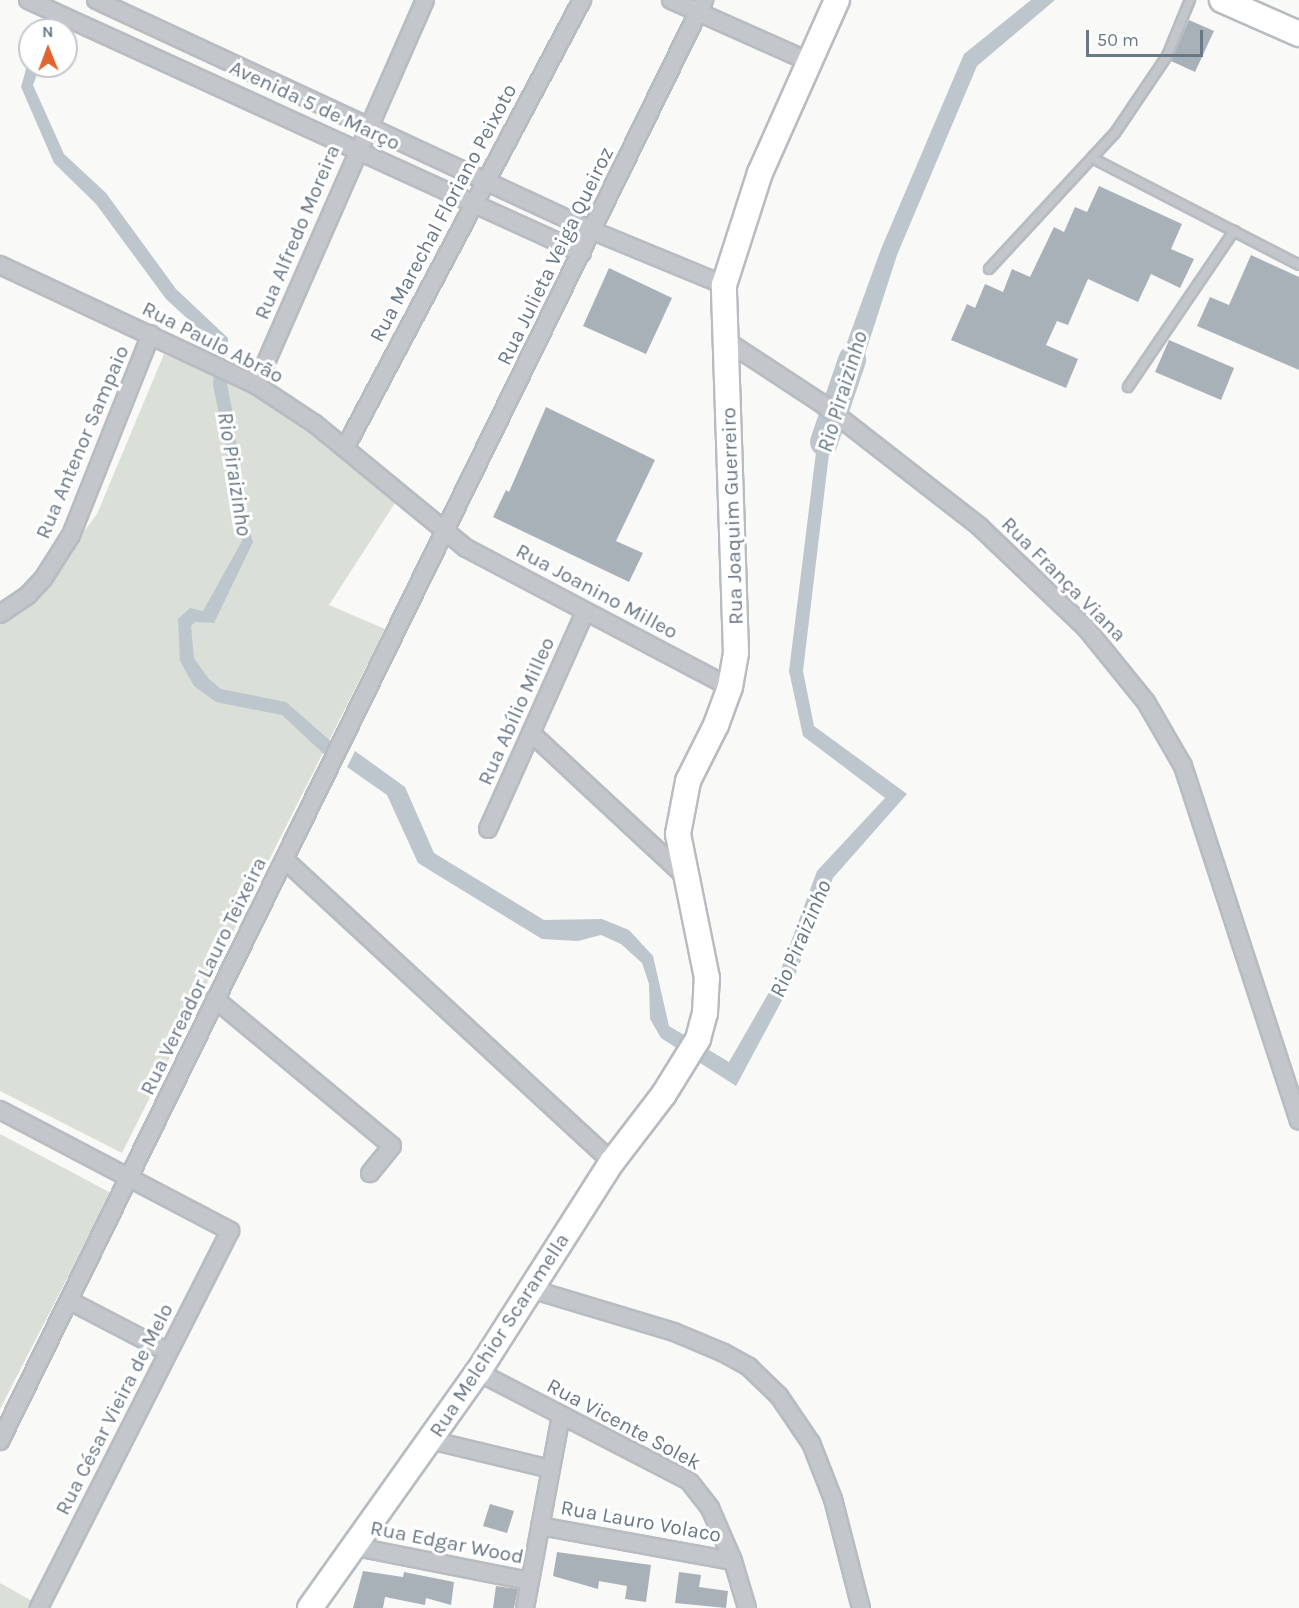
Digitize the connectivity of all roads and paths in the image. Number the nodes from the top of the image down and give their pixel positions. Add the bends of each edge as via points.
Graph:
1 (28, 0) edge
2 (96, 0) edge
3 (424, 0) edge
4 (582, 0) edge
5 (671, 0) edge
6 (837, 0) edge
7 (1190, 0) edge
8 (1222, 0) edge
9 (700, 6) edge
10 (153, 27) junction
11 (1299, 34) edge
12 (144, 52) junction
13 (810, 62) junction
14 (367, 126) junction
15 (357, 148) junction
16 (1092, 158) junction
17 (485, 181) junction
18 (472, 203) junction
19 (593, 231) junction
20 (1234, 231) junction
21 (582, 253) junction
22 (0, 265) edge
23 (1299, 265) edge
24 (989, 269) dead end
25 (724, 285) junction
26 (151, 334) junction
27 (725, 340) junction
28 (256, 384) junction
29 (1128, 387) dead end
30 (345, 448) junction
31 (446, 530) junction
32 (585, 612) junction
33 (0, 614) edge
34 (730, 687) junction
35 (531, 733) junction
36 (488, 829) dead end
37 (285, 860) junction
38 (685, 876) junction
39 (216, 999) junction
40 (687, 1061) joint
41 (0, 1110) edge
42 (1299, 1120) edge
43 (612, 1162) junction
44 (370, 1173) dead end
45 (129, 1179) junction
46 (531, 1289) junction
47 (70, 1301) junction
48 (168, 1352) junction
49 (478, 1372) junction
50 (561, 1415) junction
51 (430, 1440) junction
52 (0, 1441) edge
53 (551, 1469) junction
54 (540, 1526) junction
55 (356, 1547) junction
56 (733, 1561) junction
57 (530, 1581) junction
58 (39, 1608) edge
59 (310, 1608) edge
60 (525, 1608) edge
61 (747, 1608) edge
62 (861, 1608) edge

1 - 12 street, Avenida 5 de Março
2 - 10 street, Avenida 5 de Março
3 - 14 street, Rua Alfredo Moreira
4 - 17 street, Rua Marechal Floriano Peixoto
5 - 9 street
6 - 13 street, Rua Joaquim Guerreiro
7 - 16 lane via 1167,56 1115,133
8 - 11 street
9 - 13 street
9 - 19 street, Rua Julieta Veiga Queiroz
10 - 12 street
10 - 14 street, Avenida 5 de Março
12 - 15 street, Avenida 5 de Março
13 - 25 street, Rua Joaquim Guerreiro via 760,173
14 - 15 street, Rua Alfredo Moreira
14 - 17 street, Avenida 5 de Março
15 - 18 street, Avenida 5 de Março
15 - 28 street, Rua Alfredo Moreira
16 - 20 lane
16 - 24 lane
17 - 18 street, Rua Marechal Floriano Peixoto
17 - 19 street, Avenida 5 de Março
18 - 21 street, Avenida 5 de Março
18 - 30 street, Rua Marechal Floriano Peixoto
19 - 21 street, Rua Julieta Veiga Queiroz
19 - 25 street, Avenida 5 de Março
20 - 23 lane
20 - 29 lane
21 - 31 street, Rua Julieta Veiga Queiroz
22 - 26 street, Rua Paulo Abrão
25 - 27 street, Rua Joaquim Guerreiro
26 - 28 street, Rua Paulo Abrão
26 - 33 street, Rua Antenor Sampaio via 71,535 33,591
27 - 34 street, Rua Joaquim Guerreiro via 738,621
27 - 42 street, Rua França Viana via 820,403 980,526 1086,628 1146,702 1183,766
28 - 30 street, Rua Paulo Abrão
30 - 31 street, Rua Paulo Abrão
31 - 32 street, Rua Joanino Milleo via 466,548
31 - 37 street, Rua Vereador Lauro Teixeira
32 - 34 street, Rua Joanino Milleo
32 - 35 street, Rua Abílio Milleo
34 - 38 street, Rua Joaquim Guerreiro via 688,781 680,810 678,834
35 - 36 street, Rua Abílio Milleo
35 - 38 street
37 - 39 street, Rua Vereador Lauro Teixeira
37 - 43 street
38 - 40 street, Rua Joaquim Guerreiro via 707,978 698,1039
39 - 44 street via 392,1146
39 - 45 street, Rua Vereador Lauro Teixeira
40 - 43 street, Rua Melchior Scaramella
41 - 45 street
43 - 46 street, Rua Melchior Scaramella
45 - 47 street, Rua Vereador Lauro Teixeira
45 - 48 street, Rua César Vieira de Melo via 230,1231
46 - 49 street, Rua Melchior Scaramella
46 - 62 street via 674,1332 723,1353 765,1382 811,1443 833,1499
47 - 48 street
47 - 52 street, Rua Vereador Lauro Teixeira
48 - 58 street, Rua César Vieira de Melo
49 - 50 street, Rua Vicente Solek
49 - 51 street, Rua Melchior Scaramella
50 - 53 street
50 - 56 street, Rua Vicente Solek via 689,1481 710,1508
51 - 53 street
51 - 55 street, Rua Melchior Scaramella
53 - 54 street
54 - 56 street, Rua Lauro Volaco
54 - 57 street
55 - 57 street, Rua Edgar Wood
55 - 59 street, Rua Melchior Scaramella
56 - 61 street, Rua Vicente Solek
57 - 60 street

